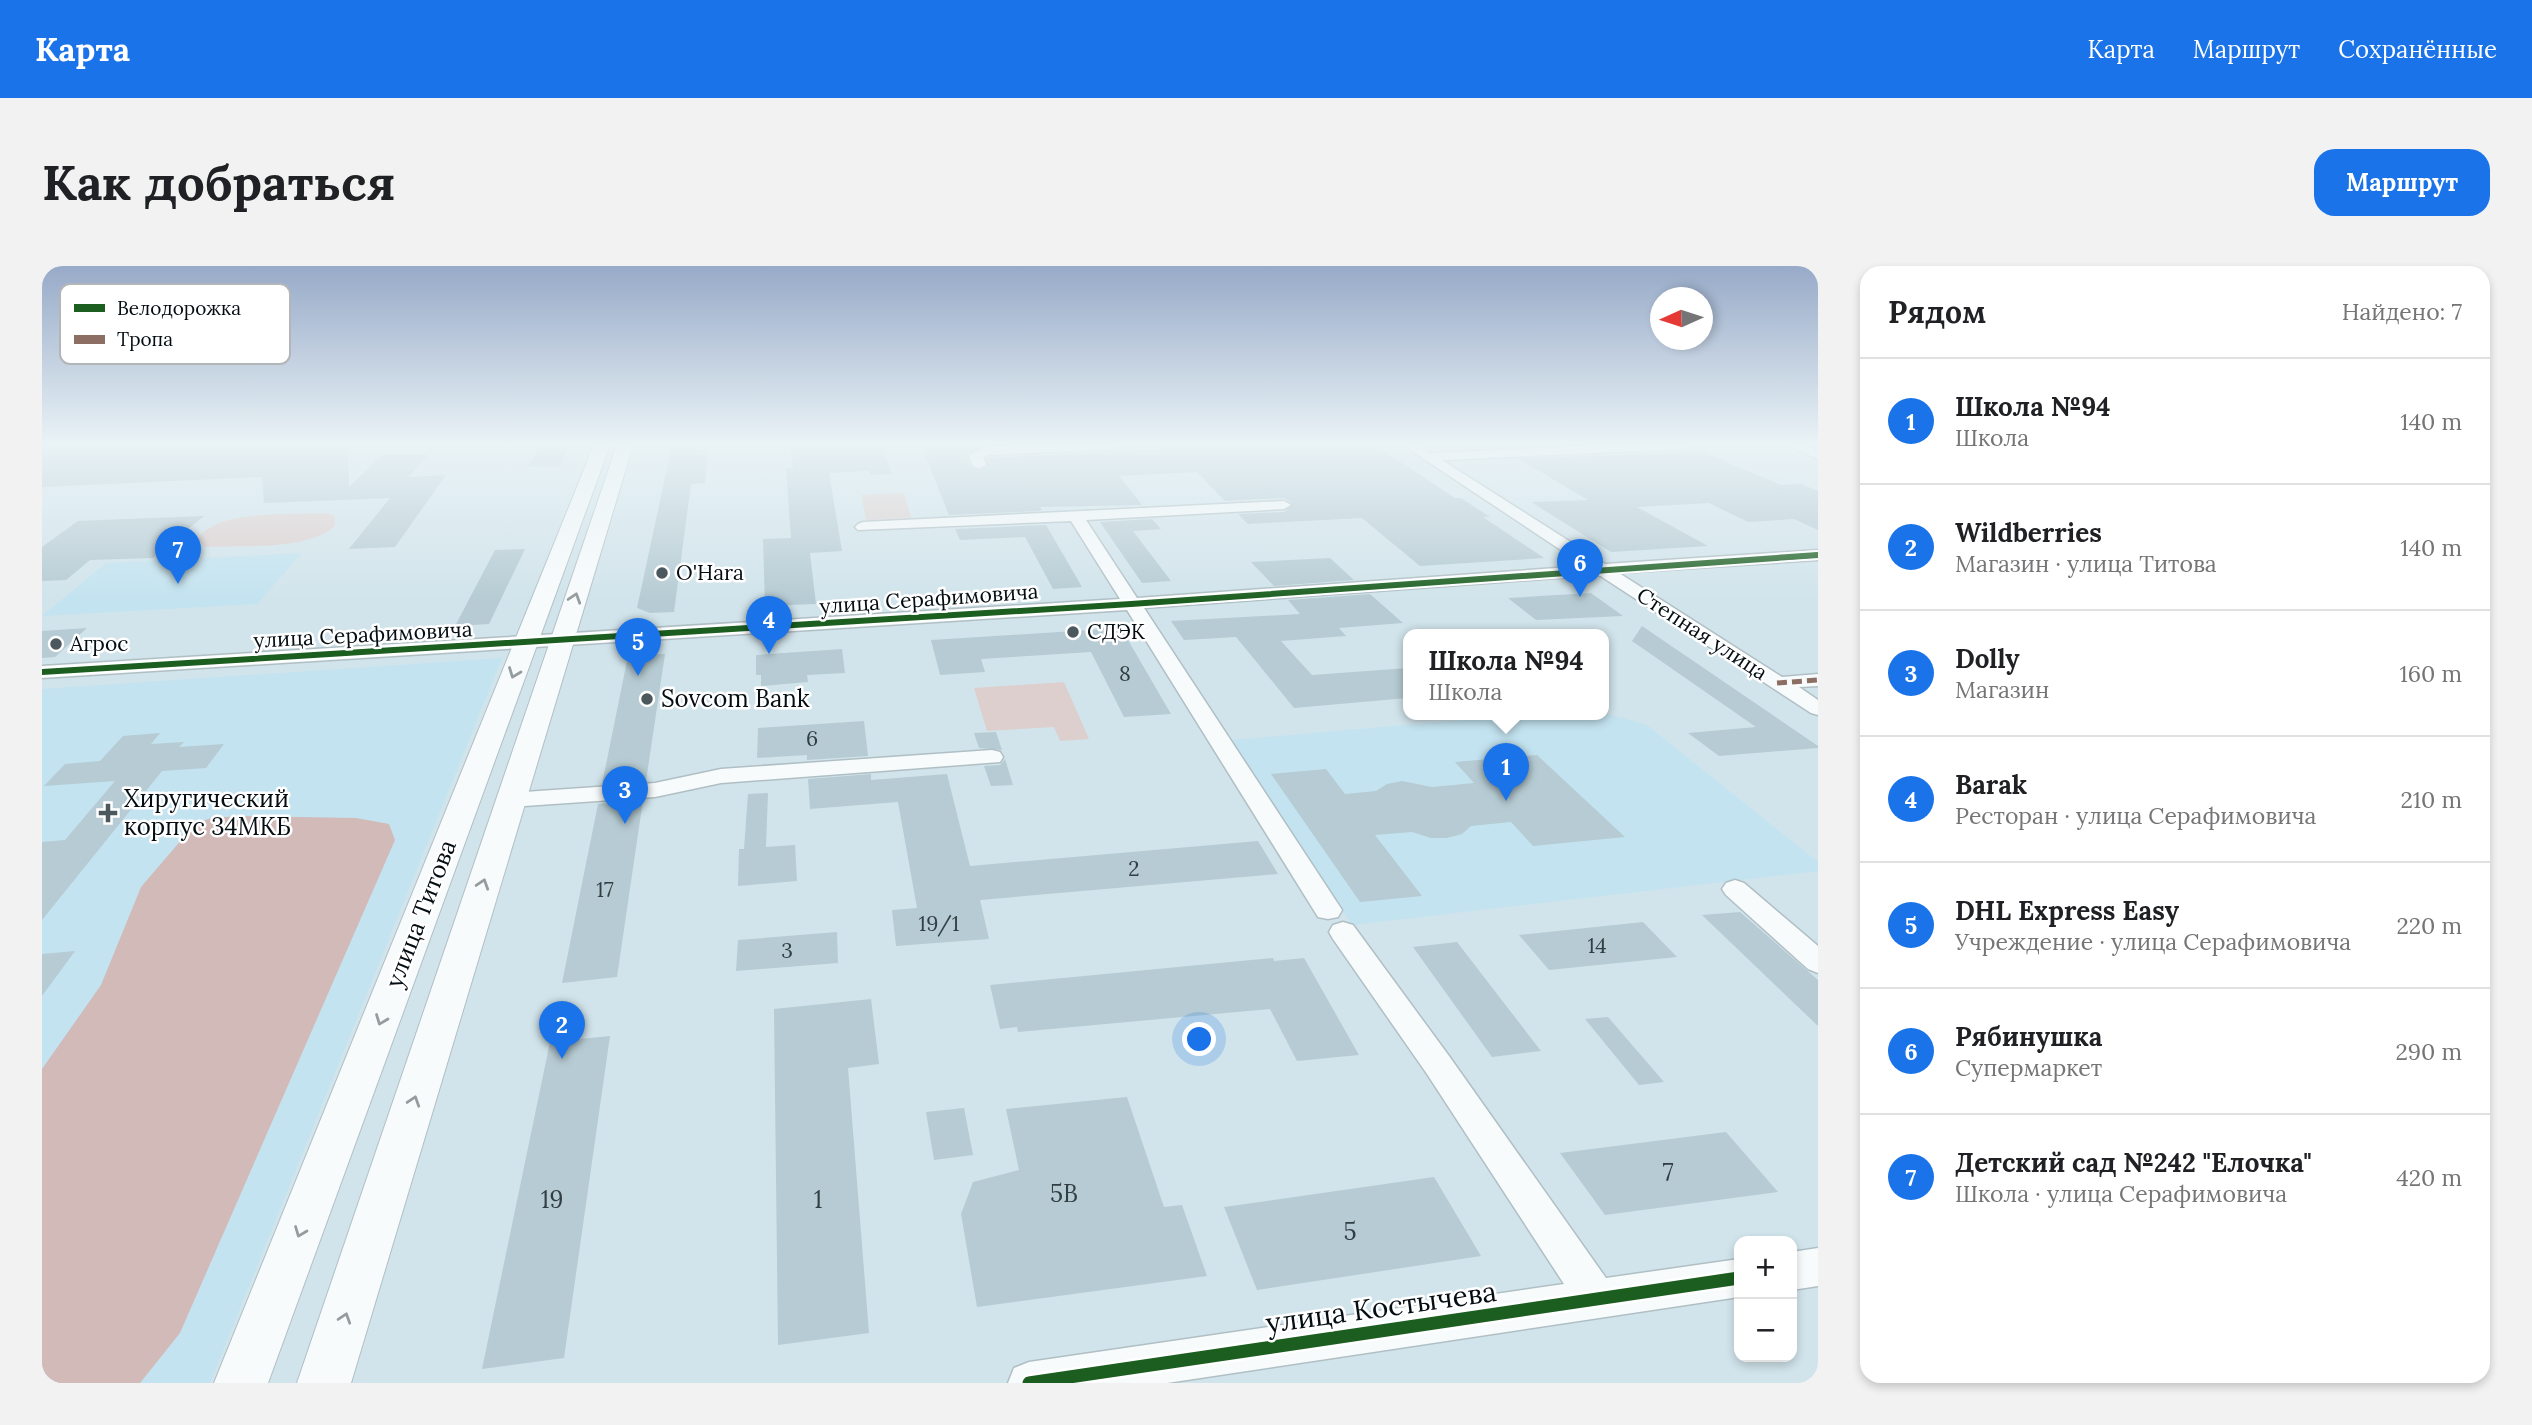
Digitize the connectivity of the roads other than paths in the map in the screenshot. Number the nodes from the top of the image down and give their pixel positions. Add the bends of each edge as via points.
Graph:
1 (582, 497) edge
2 (608, 497) edge
3 (1491, 497) edge
4 (1284, 505) dead end
5 (1076, 516) junction
6 (863, 527) dead end
7 (1818, 555) edge
8 (1601, 568) junction
9 (1134, 603) junction
10 (561, 640) junction
11 (526, 643) junction
12 (42, 672) edge
13 (1818, 680) edge
14 (1777, 683) junction
15 (1818, 709) edge
16 (992, 757) dead end
17 (510, 800) junction
18 (1735, 889) dead end
19 (1818, 962) edge
20 (1818, 1267) edge
21 (1797, 1270) edge
22 (1734, 1279) edge
23 (1596, 1298) junction
24 (242, 1383) edge
25 (324, 1383) edge
26 (1029, 1383) edge

1 - 11 main road, улица Титова
10 -> 2 main road, улица Титова
3 - 8 street, Степная улица
4 - 5 street
5 - 6 street
5 - 9 street
7 - 8 street, улица Серафимовича
8 - 9 street, улица Серафимовича
8 - 14 street, Степная улица
9 - 10 street, улица Серафимовича
9 - 23 street via 1336,921
10 - 11 street, улица Серафимовича
10 - 17 main road, улица Титова
11 - 12 street, улица Серафимовича
11 -> 24 main road, улица Титова
13 - 14 street
14 - 15 street, Степная улица
16 - 17 street via 721,776 655,789
25 -> 17 main road, улица Титова
18 - 19 street
20 - 21 street
22 - 23 street, улица Костычева
23 - 26 street, улица Костычева

